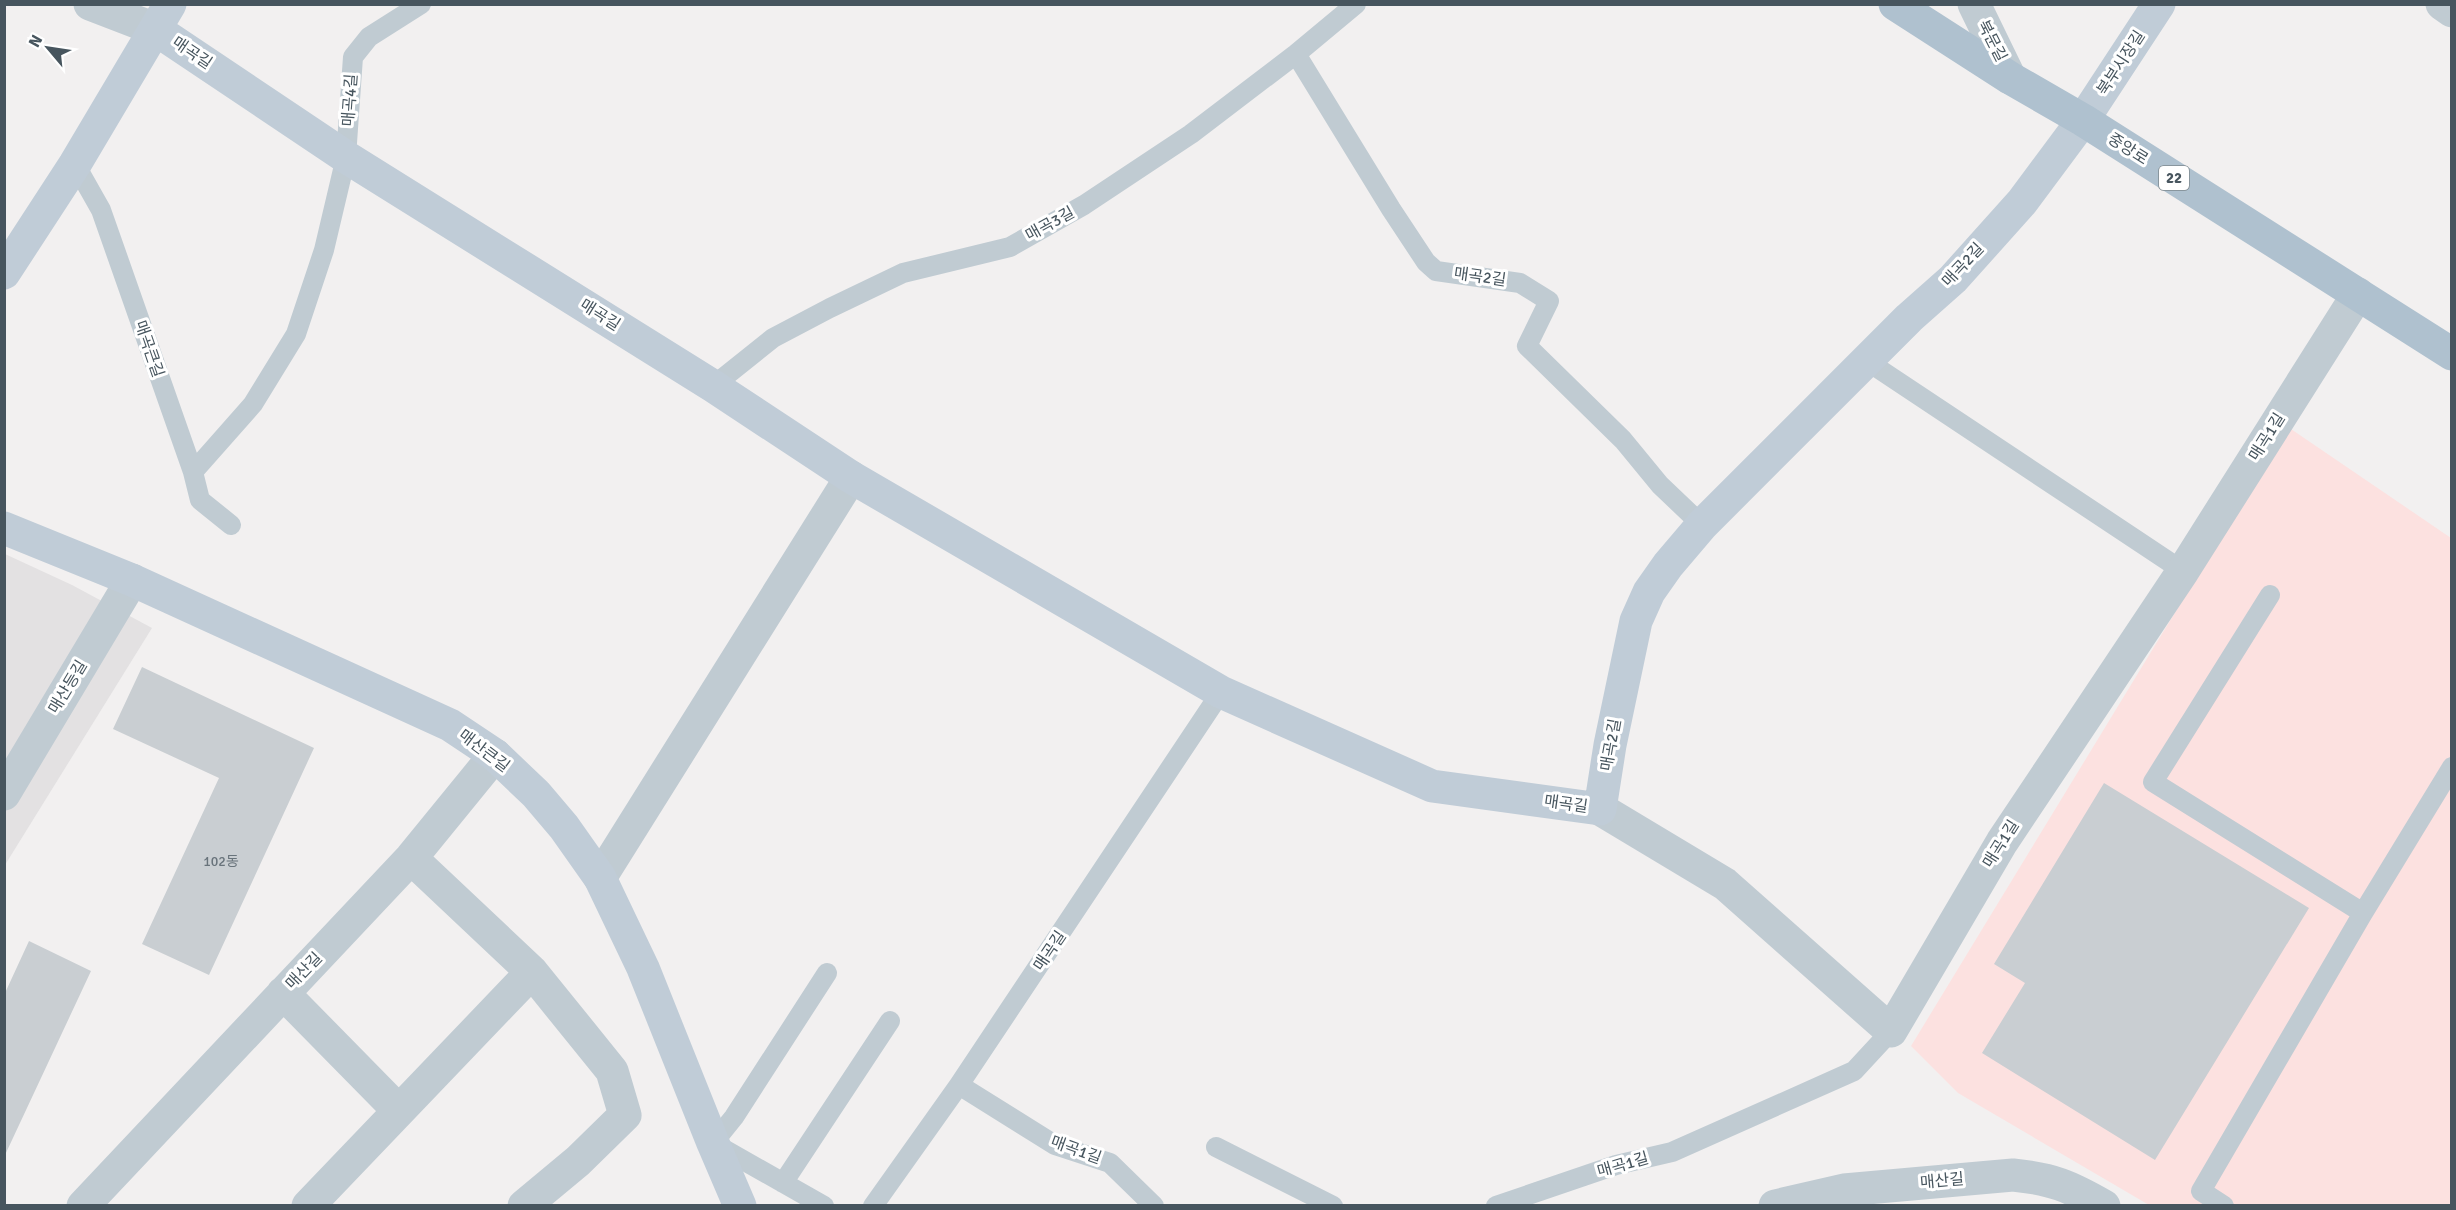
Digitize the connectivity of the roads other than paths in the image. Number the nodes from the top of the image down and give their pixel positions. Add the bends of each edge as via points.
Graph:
1 (90, 4) edge
2 (421, 4) edge
3 (1356, 4) edge
4 (1895, 4) edge
5 (1974, 4) edge
6 (2159, 4) edge
7 (2442, 4) edge
8 (2451, 11) edge
9 (163, 17) edge
10 (1296, 54) junction
11 (2010, 78) junction
12 (2083, 120) junction
13 (346, 157) junction
14 (75, 164) junction
15 (4, 273) edge
16 (2358, 294) junction
17 (2451, 354) edge
18 (1867, 361) junction
19 (713, 386) junction
20 (193, 472) junction
21 (851, 477) junction
22 (231, 525) dead end
23 (1702, 525) junction
24 (4, 528) edge
25 (2183, 571) junction
26 (132, 580) junction
27 (2270, 595) dead end
28 (1221, 692) junction
29 (495, 756) junction
30 (2451, 767) edge
31 (4, 794) edge
32 (1600, 809) junction
33 (411, 858) junction
34 (600, 878) junction
35 (2363, 913) junction
36 (532, 972) junction
37 (826, 973) dead end
38 (283, 993) junction
39 (890, 1021) dead end
40 (1891, 1031) junction
41 (959, 1085) junction
42 (398, 1110) junction
43 (713, 1143) junction
44 (1216, 1147) dead end
45 (783, 1183) junction
46 (82, 1206) edge
47 (308, 1206) edge
48 (524, 1206) edge
49 (740, 1206) edge
50 (824, 1206) edge
51 (873, 1206) edge
52 (1154, 1206) edge
53 (1334, 1206) edge
54 (1496, 1206) edge
55 (1775, 1206) edge
56 (2104, 1206) edge
57 (2224, 1206) edge

1 - 9 street, 매곡길
2 - 13 lane, 매곡4길 via 369,38 353,57
3 - 10 lane, 매곡3길
4 - 11 main road, 중앙로 / 22
5 - 11 street, 북문길
6 - 12 street, 북부시장길
7 - 8 street
9 - 13 street, 매곡길
9 - 14 street
10 - 19 lane, 매곡3길 via 1191,134 1084,206 1010,246 903,273 830,308 773,338
10 - 23 lane, 매곡2길 via 1426,262 1436,271 1520,282 1549,301 1527,346
11 - 12 main road, 중앙로 / 22
12 - 16 main road, 중앙로 / 22
12 - 18 street, 매곡2길 via 2007,219 1953,279
13 - 19 street, 매곡길
13 - 20 lane via 324,250 296,333 253,404
14 - 15 street
14 - 20 lane, 매곡큰길 via 101,210
16 - 17 main road, 중앙로 / 22
16 - 25 street, 매곡1길
18 - 23 street, 매곡2길
18 - 25 lane
19 - 21 street, 매곡길
20 - 22 lane, 매곡큰길 via 200,500
21 - 28 street, 매곡길
21 - 34 street
23 - 32 street, 매곡2길 via 1668,564 1636,621
24 - 26 street, 매산큰길
25 - 40 street, 매곡1길 via 2002,842
26 - 29 street, 매산큰길 via 450,725
26 - 31 street, 매산등길
27 - 35 lane via 2152,782
28 - 32 street, 매곡길 via 1432,786
28 - 41 lane, 매곡길
29 - 33 street, 매산길
29 - 34 street, 매산큰길 via 536,794
30 - 35 lane
32 - 40 street, 매곡길 via 1725,884
33 - 36 street
33 - 38 street, 매산길
34 - 43 street, 매산큰길 via 643,968
35 - 57 lane via 2201,1191
36 - 42 street
36 - 48 street via 612,1071 625,1115
37 - 43 lane via 734,1118
38 - 42 street
38 - 46 street, 매산길
39 - 45 lane
40 - 54 lane, 매곡1길 via 1854,1071 1672,1152 1616,1165
41 - 51 lane, 매곡길
41 - 52 lane, 매곡1길 via 1055,1145 1110,1162
42 - 47 street
43 - 45 lane
43 - 49 street, 매산큰길
44 - 53 lane
45 - 50 lane
55 - 56 street, 매산길 via 1844,1190 2013,1175 2066,1185

